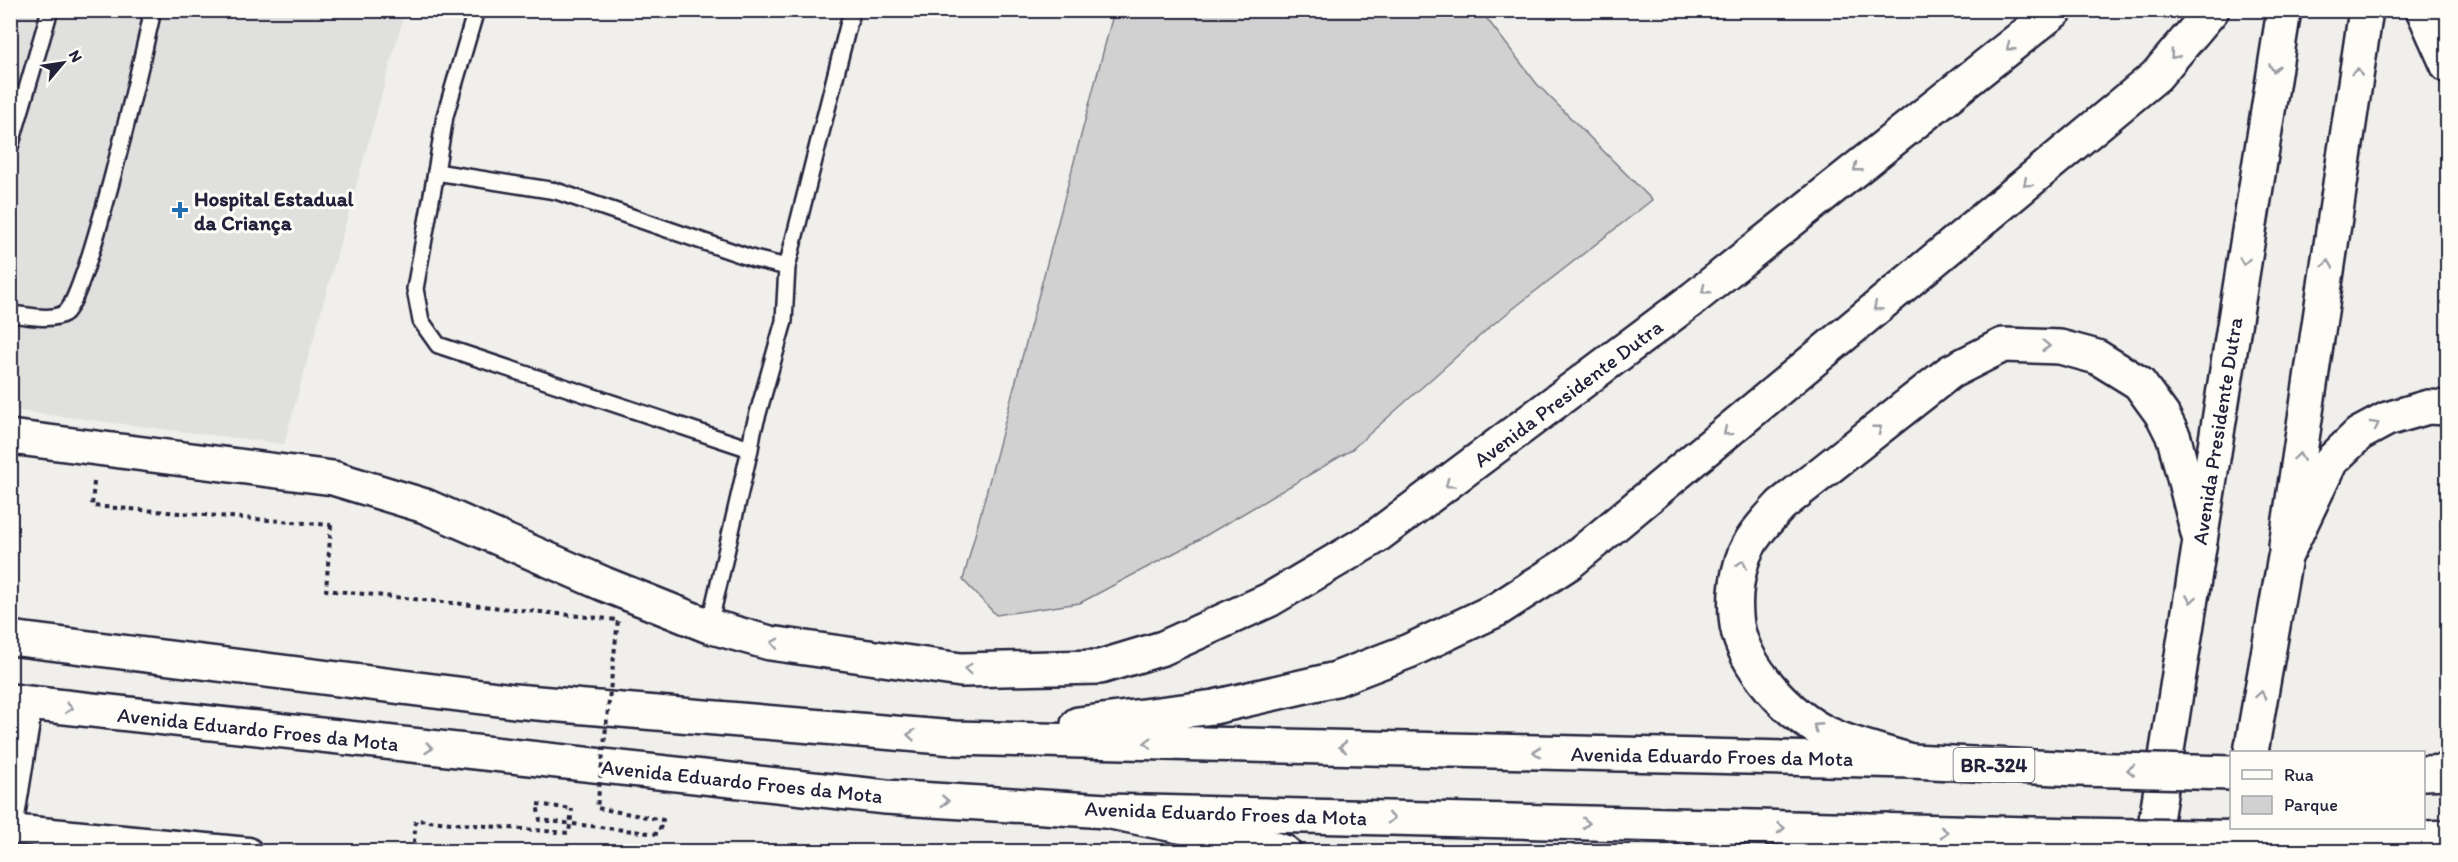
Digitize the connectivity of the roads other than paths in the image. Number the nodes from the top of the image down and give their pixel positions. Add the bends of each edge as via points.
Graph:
1 (50, 10) edge
2 (147, 10) edge
3 (476, 10) edge
4 (852, 10) edge
5 (2056, 10) edge
6 (2212, 10) edge
7 (2284, 10) edge
8 (2366, 10) edge
9 (2423, 10) edge
10 (2448, 66) edge
11 (10, 147) edge
12 (435, 172) junction
13 (787, 267) junction
14 (10, 314) edge
15 (2448, 408) edge
16 (10, 437) edge
17 (750, 449) junction
18 (2200, 541) junction
19 (2285, 557) junction
20 (709, 626) junction
21 (10, 638) edge
22 (19, 703) edge
23 (954, 738) junction
24 (2251, 751) edge
25 (1911, 761) junction
26 (2448, 772) edge
27 (2230, 773) edge
28 (2425, 773) edge
29 (1106, 811) junction
30 (10, 816) edge
31 (10, 829) edge
32 (2239, 829) edge
33 (1886, 830) junction
34 (2448, 837) edge
35 (248, 852) edge
36 (1284, 852) edge
37 (1799, 852) edge
38 (2151, 852) edge
39 (2235, 852) edge

1 - 11 lane
2 - 14 lane via 151,19 131,108 71,307 56,317
3 - 12 lane via 445,116
4 - 13 lane
5 -> 20 main road, Avenida Presidente Dutra via 1694,298 1374,538 1269,600 1162,648 1100,667 961,670 770,643
6 -> 23 main road via 2156,76 1569,563 1498,609 1409,651 1336,679 1214,707
7 -> 18 main road, Avenida Presidente Dutra
19 -> 8 main road
9 - 10 main road
12 - 13 lane via 556,191
12 - 17 lane via 415,289 421,321 438,345
13 - 17 lane via 784,321
19 -> 15 main road via 2331,461 2359,434 2387,419 2428,407
16 - 20 main road, Avenida Presidente Dutra via 333,478 425,506
17 - 20 lane
25 -> 18 main road via 1828,735 1783,705 1754,666 1737,627 1735,597 1742,559 1758,530 1780,505 1950,372 2003,345 2060,347 2097,357 2139,383 2174,438
18 -> 38 main road, Avenida Presidente Dutra
24 -> 19 main road
23 -> 21 main road, Avenida Eduardo Froes da Mota via 514,701
22 -> 29 main road, Avenida Eduardo Froes da Mota via 886,797
22 - 30 street
25 -> 23 main road, Avenida Eduardo Froes da Mota
27 -> 25 main road, Avenida Eduardo Froes da Mota / BR-324, bridge
26 - 28 main road
29 -> 33 main road, Avenida Eduardo Froes da Mota
29 - 36 main road via 1238,838
31 - 35 street
32 - 39 main road
33 -> 34 main road, Avenida Eduardo Froes da Mota, bridge via 2384,840
33 - 37 main road

